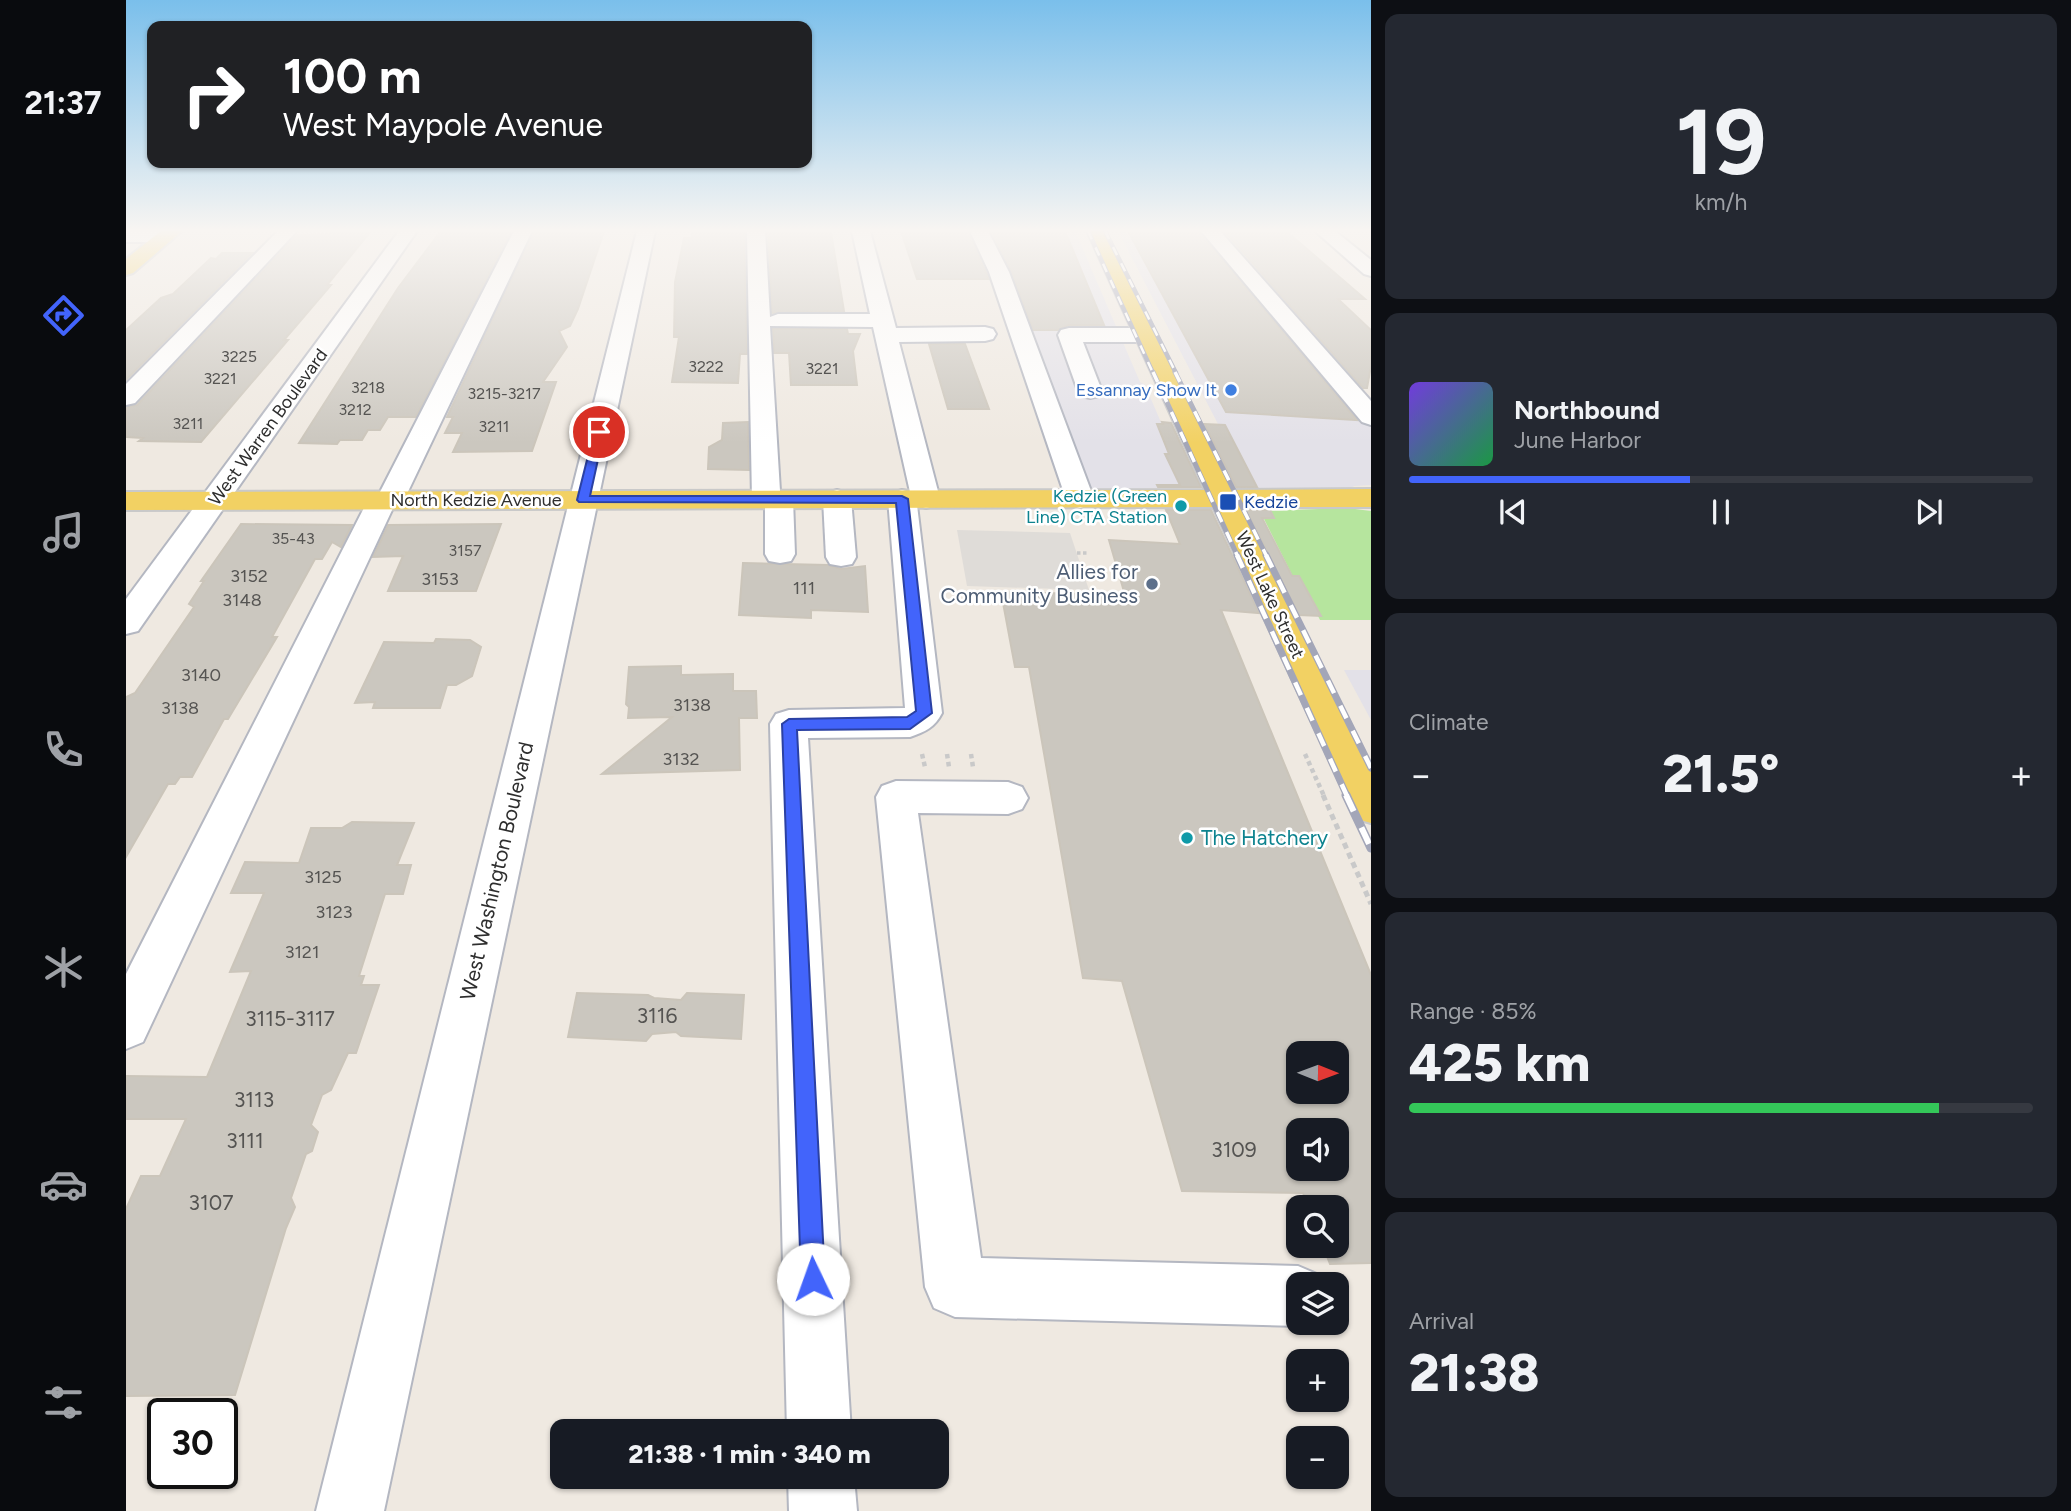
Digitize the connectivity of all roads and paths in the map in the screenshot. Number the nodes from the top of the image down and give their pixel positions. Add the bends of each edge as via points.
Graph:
1 (220, 302) edge
2 (357, 302) edge
3 (487, 302) edge
4 (629, 302) edge
5 (760, 302) edge
6 (878, 302) edge
7 (1010, 302) edge
8 (1130, 302) edge
9 (1271, 302) edge
10 (778, 321) dead end
11 (884, 328) junction
12 (1146, 335) junction
13 (986, 338) dead end
14 (1090, 391) dead end
15 (126, 398) edge
16 (1371, 417) edge
17 (1224, 498) junction
18 (1371, 498) edge
19 (773, 499) junction
20 (837, 499) junction
21 (914, 499) junction
22 (1080, 499) junction
23 (215, 500) junction
24 (386, 500) junction
25 (583, 500) junction
26 (126, 501) edge
27 (1077, 553) dead end
28 (1088, 553) dead end
29 (780, 554) dead end
30 (841, 556) dead end
31 (126, 623) edge
32 (1008, 798) dead end
33 (1371, 807) edge
34 (126, 1025) edge
35 (1286, 1296) edge
36 (819, 1419) edge
37 (821, 1489) edge
38 (350, 1511) edge
39 (822, 1511) edge

1 - 15 street
2 - 23 street, West Warren Boulevard
3 - 24 street
4 - 25 street, West Washington Boulevard
5 - 19 street
6 - 11 street
7 - 22 street
8 - 12 main road, West Lake Street
9 - 16 street
10 - 11 street
11 - 13 street
11 - 21 street
12 - 14 street via 1069,335
12 - 17 main road, West Lake Street
17 - 18 main road, North Kedzie Avenue
17 - 22 main road, North Kedzie Avenue
17 - 33 main road, West Lake Street
19 - 20 main road, North Kedzie Avenue
19 - 25 main road, North Kedzie Avenue
19 - 29 street
20 - 21 main road, North Kedzie Avenue
20 - 30 street
21 - 22 main road, North Kedzie Avenue
21 - 36 street via 924,713 910,723 789,724
23 - 24 main road, North Kedzie Avenue
23 - 26 main road, North Kedzie Avenue
23 - 31 street, West Warren Boulevard
24 - 25 main road, North Kedzie Avenue
24 - 34 street
25 - 38 street, West Washington Boulevard
27 - 28 path
32 - 35 street via 896,797 956,1287
37 - 39 street

